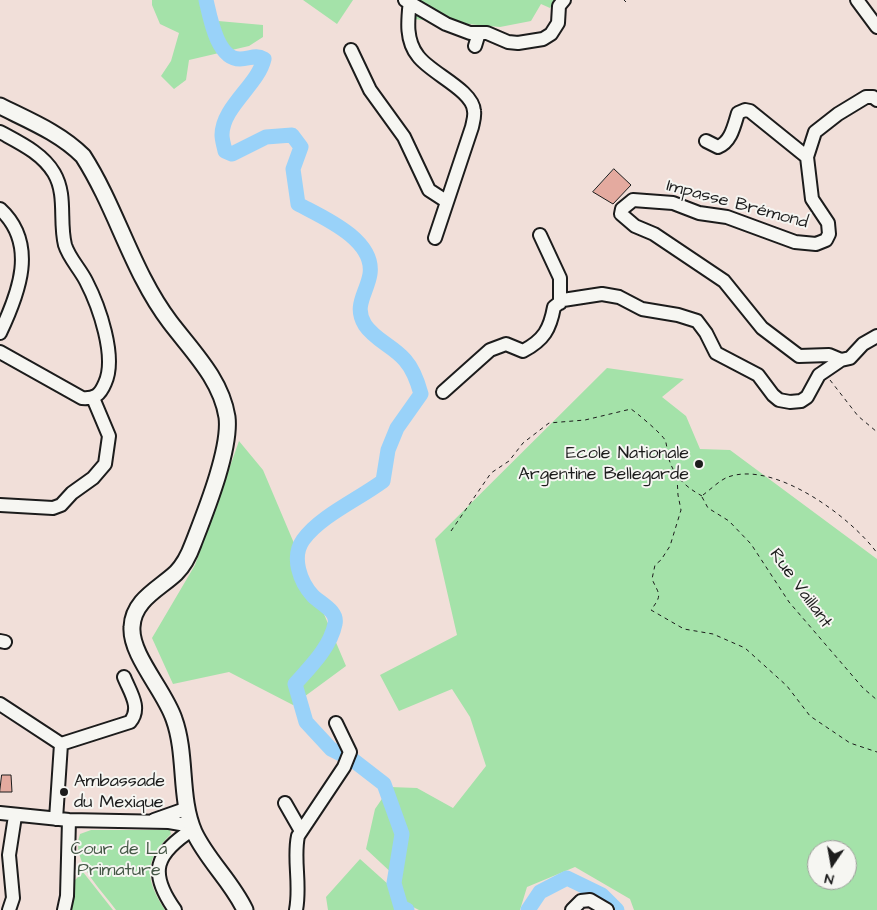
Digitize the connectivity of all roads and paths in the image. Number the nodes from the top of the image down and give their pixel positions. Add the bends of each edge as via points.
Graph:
1 (564, 0) edge
2 (857, 0) edge
3 (409, 1) edge
4 (877, 27) edge
5 (479, 33) junction
6 (475, 46) dead end
7 (351, 50) dead end
8 (877, 100) edge
9 (0, 106) edge
10 (0, 132) edge
11 (706, 141) dead end
12 (807, 157) junction
13 (446, 202) junction
14 (0, 209) edge
15 (540, 235) dead end
16 (435, 238) dead end
17 (560, 303) junction
18 (0, 333) edge
19 (877, 336) edge
20 (0, 352) edge
21 (841, 360) junction
22 (829, 368) junction
23 (443, 392) dead end
24 (93, 398) junction
25 (877, 432) edge
26 (677, 476) junction
27 (702, 496) junction
28 (0, 505) edge
29 (451, 531) dead end
30 (877, 554) edge
31 (124, 677) dead end
32 (877, 700) edge
33 (0, 704) edge
34 (336, 723) dead end
35 (61, 744) junction
36 (877, 752) edge
37 (285, 803) dead end
38 (188, 808) junction
39 (5, 816) edge
40 (63, 820) junction
41 (149, 822) junction
42 (192, 827) junction
43 (301, 831) junction
44 (9, 910) edge
45 (64, 910) edge
46 (176, 910) edge
47 (245, 910) edge
48 (296, 910) edge
49 (572, 910) edge
50 (607, 910) edge

1 - 5 street via 559,6 558,23 552,34 543,39 508,42
2 - 4 street
3 - 5 street via 446,24 470,34
3 - 13 street via 410,41 418,56 471,100 474,112 472,127
5 - 6 street
7 - 13 street via 370,90 404,137 429,190
8 - 12 street, Impasse Brémond via 873,96 866,98 815,132
9 - 38 main road via 54,133 83,156 152,294 206,367 224,407 227,424 223,452 189,554 177,572 138,606 132,626 135,644 178,729
10 - 24 street via 41,157 55,174 60,187 65,246 87,283 110,348 111,362 106,381 100,393
11 - 12 street via 718,147 724,144 738,114 746,110
12 - 21 street, Impasse Brémond via 812,199 828,223 826,240 816,244 795,242 727,217 699,213 673,203 634,200 622,209 621,214 724,281 762,328 799,356 829,354
13 - 16 street
14 - 18 street via 18,234 23,257 18,289
15 - 17 street via 560,278
17 - 22 street via 602,294 618,296 642,309 697,321 716,353 758,375 779,400 801,401 807,397 819,375
17 - 23 street via 554,307 547,332 534,345 523,351 506,344 490,350
19 - 21 street via 863,344 850,358
20 - 24 street via 69,392 82,398
21 - 22 street
22 - 25 path via 830,380 850,407
24 - 28 street via 108,436 105,464 93,478 72,493 61,506
26 - 27 path, Rue Vaillant via 689,489
26 - 29 path via 672,469 666,441 643,416 631,409 585,420 548,423 492,473
26 - 36 path via 681,510 670,546 654,565 652,579 660,592 659,600 651,610 684,628 713,634 746,648 787,686 810,716 850,743
27 - 30 path via 727,477 743,474 772,477 828,506 859,530
27 - 32 path, Rue Vaillant via 708,508 729,521 752,544 789,602
31 - 35 street via 136,706 135,716 130,722
33 - 35 street
34 - 43 street via 350,752
35 - 40 street
37 - 43 street
38 - 41 street
38 - 42 main road
39 - 40 street
39 - 44 street via 13,898
40 - 41 street
40 - 45 street via 67,896
41 - 42 street
42 - 46 street via 173,842 158,870 161,887
42 - 47 main road
43 - 48 street via 295,847 299,892
49 - 50 street via 580,900 590,900

